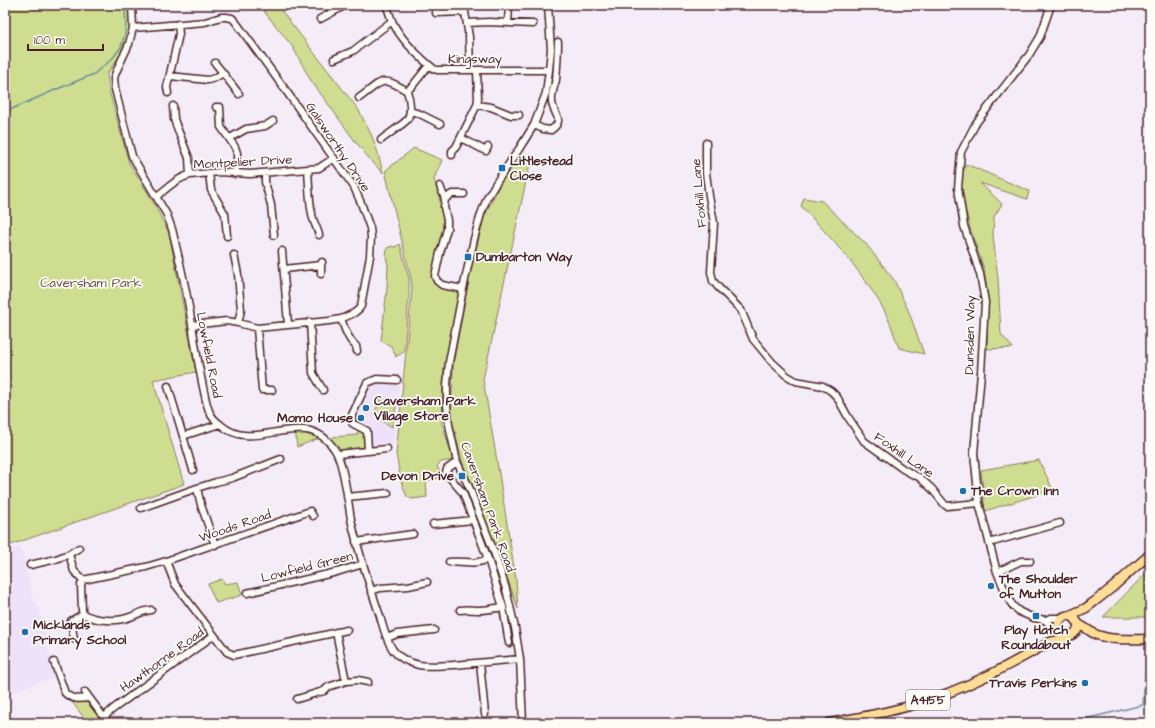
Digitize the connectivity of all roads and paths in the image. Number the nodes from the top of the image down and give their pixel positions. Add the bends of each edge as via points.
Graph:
1 (132, 5) edge
2 (327, 5) edge
3 (346, 5) edge
4 (386, 5) edge
5 (465, 5) edge
6 (509, 5) edge
7 (548, 5) edge
8 (1051, 5) edge
9 (435, 11) dead end
10 (333, 12) junction
11 (465, 12) junction
12 (320, 19) dead end
13 (392, 21) junction
14 (467, 23) junction
15 (508, 23) junction
16 (178, 24) junction
17 (533, 24) dead end
18 (133, 28) junction
19 (559, 45) dead end
20 (334, 59) dead end
21 (215, 63) dead end
22 (429, 66) junction
23 (474, 70) junction
24 (549, 70) junction
25 (223, 73) junction
26 (170, 76) junction
27 (407, 91) junction
28 (168, 92) dead end
29 (238, 94) dead end
30 (359, 98) dead end
31 (477, 105) junction
32 (173, 106) dead end
33 (220, 107) dead end
34 (410, 111) junction
35 (519, 114) dead end
36 (273, 121) dead end
37 (436, 124) dead end
38 (534, 125) junction
39 (230, 138) junction
40 (460, 138) junction
41 (384, 139) dead end
42 (706, 142) dead end
43 (486, 150) dead end
44 (452, 156) dead end
45 (334, 158) junction
46 (308, 169) junction
47 (209, 173) junction
48 (265, 173) junction
49 (190, 174) junction
50 (235, 174) junction
51 (440, 186) dead end
52 (464, 194) dead end
53 (156, 197) junction
54 (445, 199) junction
55 (274, 235) dead end
56 (319, 235) dead end
57 (227, 236) dead end
58 (282, 251) dead end
59 (234, 255) dead end
60 (284, 269) junction
61 (321, 274) dead end
62 (464, 289) junction
63 (341, 319) junction
64 (310, 322) junction
65 (238, 323) junction
66 (288, 324) junction
67 (192, 326) junction
68 (257, 328) junction
69 (357, 351) dead end
70 (397, 380) dead end
71 (168, 386) dead end
72 (272, 390) dead end
73 (324, 390) dead end
74 (220, 424) junction
75 (183, 436) junction
76 (387, 449) dead end
77 (368, 451) junction
78 (338, 454) junction
79 (281, 459) dead end
80 (457, 462) junction
81 (193, 470) dead end
82 (198, 488) junction
83 (388, 493) dead end
84 (347, 497) junction
85 (979, 503) junction
86 (141, 508) dead end
87 (311, 511) dead end
88 (473, 520) junction
89 (1060, 523) dead end
90 (433, 524) dead end
91 (413, 534) dead end
92 (356, 542) junction
93 (989, 543) junction
94 (215, 545) junction
95 (79, 548) dead end
96 (69, 554) junction
97 (1150, 554) edge
98 (488, 559) junction
99 (166, 561) junction
100 (1030, 561) dead end
101 (449, 562) dead end
102 (363, 564) junction
103 (30, 565) dead end
104 (997, 572) junction
105 (83, 580) junction
106 (427, 582) dead end
107 (371, 591) junction
108 (248, 593) dead end
109 (143, 603) dead end
110 (503, 606) junction
111 (1086, 608) junction
112 (143, 610) junction
113 (151, 610) dead end
114 (460, 610) dead end
115 (84, 614) junction
116 (1065, 617) junction
117 (1045, 620) junction
118 (1078, 624) junction
119 (1058, 629) junction
120 (347, 630) dead end
121 (434, 630) dead end
122 (336, 632) junction
123 (1091, 632) junction
124 (214, 635) junction
125 (1071, 635) junction
126 (387, 638) junction
127 (74, 639) dead end
128 (1150, 639) edge
129 (1050, 642) junction
130 (509, 643) dead end
131 (520, 659) junction
132 (54, 662) dead end
133 (480, 663) junction
134 (346, 681) junction
135 (368, 682) dead end
136 (85, 692) dead end
137 (89, 698) junction
138 (297, 699) dead end
139 (485, 714) dead end
140 (103, 718) junction
141 (108, 723) edge
142 (523, 723) edge
143 (829, 723) edge

1 - 18 street, Lowfield Road
2 - 10 street
3 - 10 street
4 - 13 street, Kingsway
5 - 11 street
6 - 15 street
7 - 24 street, Caversham Park Road via 551,49
8 - 85 street, Dunsden Way via 1040,37 1029,55 976,123 961,152 959,196 964,226 980,274 985,302 974,453
9 - 11 street
10 - 12 street
11 - 14 street
13 - 20 street via 353,51
13 - 22 street, Kingsway via 413,50
14 - 15 street
14 - 23 street
15 - 17 street
16 - 18 street, Galsworthy Drive
16 - 26 street via 179,34
16 - 45 street, Galsworthy Drive via 205,22 226,16 232,18
18 - 53 street, Lowfield Road via 114,78 115,89 132,156
19 - 38 street via 552,103 558,118 557,126 551,130
21 - 25 street
22 - 23 street, Kingsway via 437,70
22 - 27 street
23 - 24 street, Kingsway
23 - 31 street
24 - 38 street, Caversham Park Road via 546,93
25 - 26 street via 208,80
25 - 29 street
26 - 28 street
27 - 30 street via 386,81 380,82 367,95
27 - 34 street
31 - 35 street via 491,107 511,115
31 - 40 street
32 - 49 street via 176,125 189,158
33 - 39 street via 221,127
34 - 37 street
34 - 41 street via 407,119
36 - 39 street via 265,126 246,129
38 - 62 street, Caversham Park Road via 487,198 477,226
39 - 50 street via 237,153 238,164
40 - 43 street
40 - 44 street via 452,151
42 - 85 street, Foxhill Lane via 706,173 714,223 711,272 713,281 741,310 753,339 786,376 823,386 831,391 864,441 903,469 920,477 945,505
45 - 46 street, Montpelier Drive via 319,168
45 - 63 street, Galsworthy Drive via 357,192 372,237 361,306 354,313
46 - 48 street, Montpelier Drive
46 - 56 street via 311,212
47 - 49 street, Montpelier Drive
47 - 50 street, Montpelier Drive
47 - 57 street via 211,190 225,214
48 - 50 street, Montpelier Drive
48 - 55 street
49 - 53 street, Montpelier Drive
51 - 54 street
52 - 54 street via 452,194
53 - 67 street, Lowfield Road via 172,228
54 - 62 street via 447,229 435,276 442,285
58 - 60 street
59 - 65 street via 241,310
60 - 61 street via 322,264
60 - 66 street
62 - 80 street, Caversham Park Road via 449,362 447,385 449,425
63 - 64 street, Galsworthy Drive
63 - 69 street
64 - 66 street, Galsworthy Drive
64 - 73 street via 313,373
65 - 67 street, Galsworthy Drive
65 - 68 street, Galsworthy Drive
66 - 68 street, Galsworthy Drive
67 - 74 street, Lowfield Road via 205,398 210,414
68 - 72 street via 259,390
70 - 77 street via 377,379 367,383 352,415 352,423 368,431
71 - 75 street
74 - 75 street
74 - 78 street, Lowfield Road via 232,432 249,436 291,429 310,431 324,438
75 - 81 street
76 - 77 street
77 - 78 street
78 - 84 street, Lowfield Road
79 - 82 street via 256,472
80 - 88 street via 446,469 446,473 462,493
80 - 131 street, Caversham Park Road via 469,487 506,589
82 - 86 street
82 - 94 street
83 - 84 street
84 - 92 street, Lowfield Road
85 - 93 street, Dunsden Way
87 - 94 street, Woods Road
88 - 90 street
88 - 98 street
89 - 93 street
91 - 92 street
92 - 102 street, Lowfield Road
93 - 104 street, Dunsden Way
94 - 99 street, Woods Road
95 - 96 street
96 - 103 street
96 - 105 street via 74,571
97 - 111 main road via 1113,588
98 - 101 street via 472,563
98 - 110 street
99 - 105 street, Woods Road
99 - 124 street via 175,584
100 - 104 street via 1021,561
102 - 107 street, Lowfield Road
102 - 108 street, Lowfield Green via 256,595
104 - 117 street, Dunsden Way via 1013,606 1024,614
105 - 115 street via 81,585
106 - 107 street
107 - 126 street, Lowfield Road
109 - 112 street
110 - 114 street via 494,609
110 - 130 street
111 - 116 main road
111 - 118 main road
112 - 113 street
112 - 115 street via 130,617 106,620 89,618
115 - 127 street via 68,619
116 - 117 street, Dunsden Way
116 - 118 main road via 1073,618
116 - 119 main road via 1059,622
117 - 119 street, Dunsden Way
118 - 123 main road
118 - 125 main road via 1077,630
119 - 125 main road via 1062,634
119 - 129 main road
120 - 122 street, Hawthorne Road
121 - 126 street via 397,634
122 - 124 street, Hawthorne Road via 234,654 227,652
122 - 134 street
123 - 125 main road
123 - 128 main road via 1110,638
124 - 140 street, Hawthorne Road
125 - 129 main road, A4155
126 - 133 street, Lowfield Road via 398,655 410,663 428,666
129 - 143 main road, A4155 via 974,683 936,698
131 - 133 street, Lowfield Road
131 - 142 street, Caversham Park Road
132 - 137 street via 65,693 75,699
133 - 139 street
134 - 135 street
134 - 138 street
136 - 137 street
137 - 140 street
140 - 141 street

